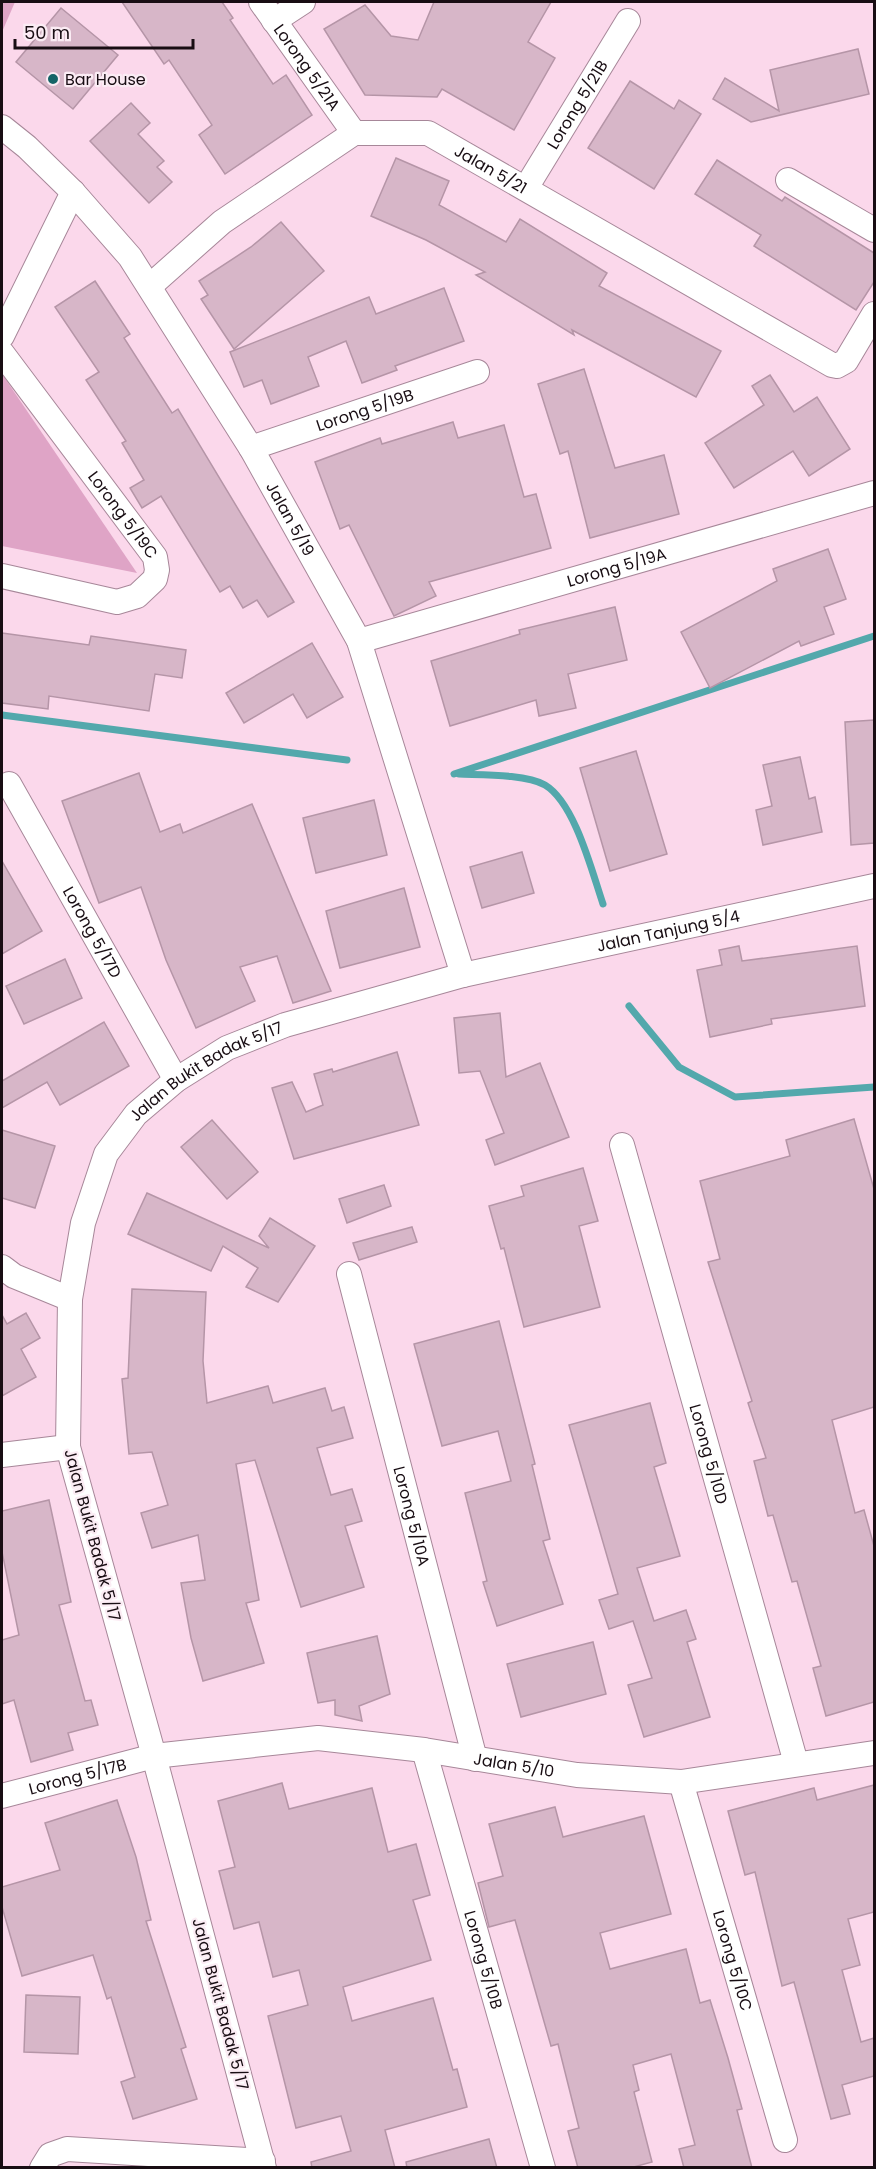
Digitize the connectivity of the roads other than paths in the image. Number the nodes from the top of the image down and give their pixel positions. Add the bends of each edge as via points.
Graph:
1 (303, 2) edge
2 (267, 11) edge
3 (628, 21) dead end
4 (2, 127) edge
5 (354, 133) junction
6 (788, 180) dead end
7 (526, 188) junction
8 (73, 192) junction
9 (874, 230) edge
10 (150, 286) junction
11 (874, 314) edge
12 (2, 336) edge
13 (2, 353) edge
14 (477, 372) dead end
15 (251, 447) junction
16 (874, 493) edge
17 (2, 576) edge
18 (359, 641) junction
19 (9, 784) dead end
20 (874, 886) edge
21 (463, 975) junction
22 (176, 1080) junction
23 (622, 1145) dead end
24 (2, 1268) edge
25 (349, 1274) dead end
26 (70, 1299) junction
27 (68, 1447) junction
28 (2, 1455) edge
29 (424, 1750) junction
30 (874, 1753) edge
31 (154, 1756) junction
32 (475, 1760) junction
33 (796, 1763) junction
34 (681, 1782) junction
35 (2, 1796) edge
36 (785, 2140) dead end
37 (263, 2164) edge
38 (42, 2168) edge
39 (543, 2168) edge

1 - 2 street
2 - 5 street, Lorong 5/21A
3 - 7 street, Lorong 5/21B
4 - 8 street, Jalan 5/19
5 - 7 street, Jalan 5/21 via 434,135
5 - 10 street via 222,222
6 - 9 street
7 - 11 street, Jalan 5/21 via 831,365 842,365
8 - 10 street, Jalan 5/19 via 107,228
8 - 12 street
10 - 15 street, Jalan 5/19
13 - 17 street, Lorong 5/19C via 154,557 157,570 154,579 137,596 117,602
14 - 15 street, Lorong 5/19B
15 - 18 street, Jalan 5/19
16 - 18 street, Lorong 5/19A
18 - 21 street, Jalan 5/19
19 - 22 street, Lorong 5/17D
20 - 21 street, Jalan Tanjung 5/4
21 - 22 street, Jalan Bukit Badak 5/17 via 285,1025 226,1048
22 - 26 street, Jalan Bukit Badak 5/17 via 136,1114 106,1154 83,1223
23 - 33 street, Lorong 5/10D
24 - 26 street
25 - 32 street, Lorong 5/10A
26 - 27 street, Jalan Bukit Badak 5/17
27 - 28 street
27 - 31 street, Jalan Bukit Badak 5/17
29 - 31 street, Jalan 5/10 via 318,1738
29 - 32 street, Jalan 5/10
29 - 39 street, Lorong 5/10B
30 - 33 street, Jalan 5/10
31 - 35 street, Lorong 5/17B
31 - 37 street, Jalan Bukit Badak 5/17
32 - 34 street, Jalan 5/10 via 577,1775
33 - 34 street, Jalan 5/10
34 - 36 street, Lorong 5/10C
37 - 38 street via 67,2149 50,2155

